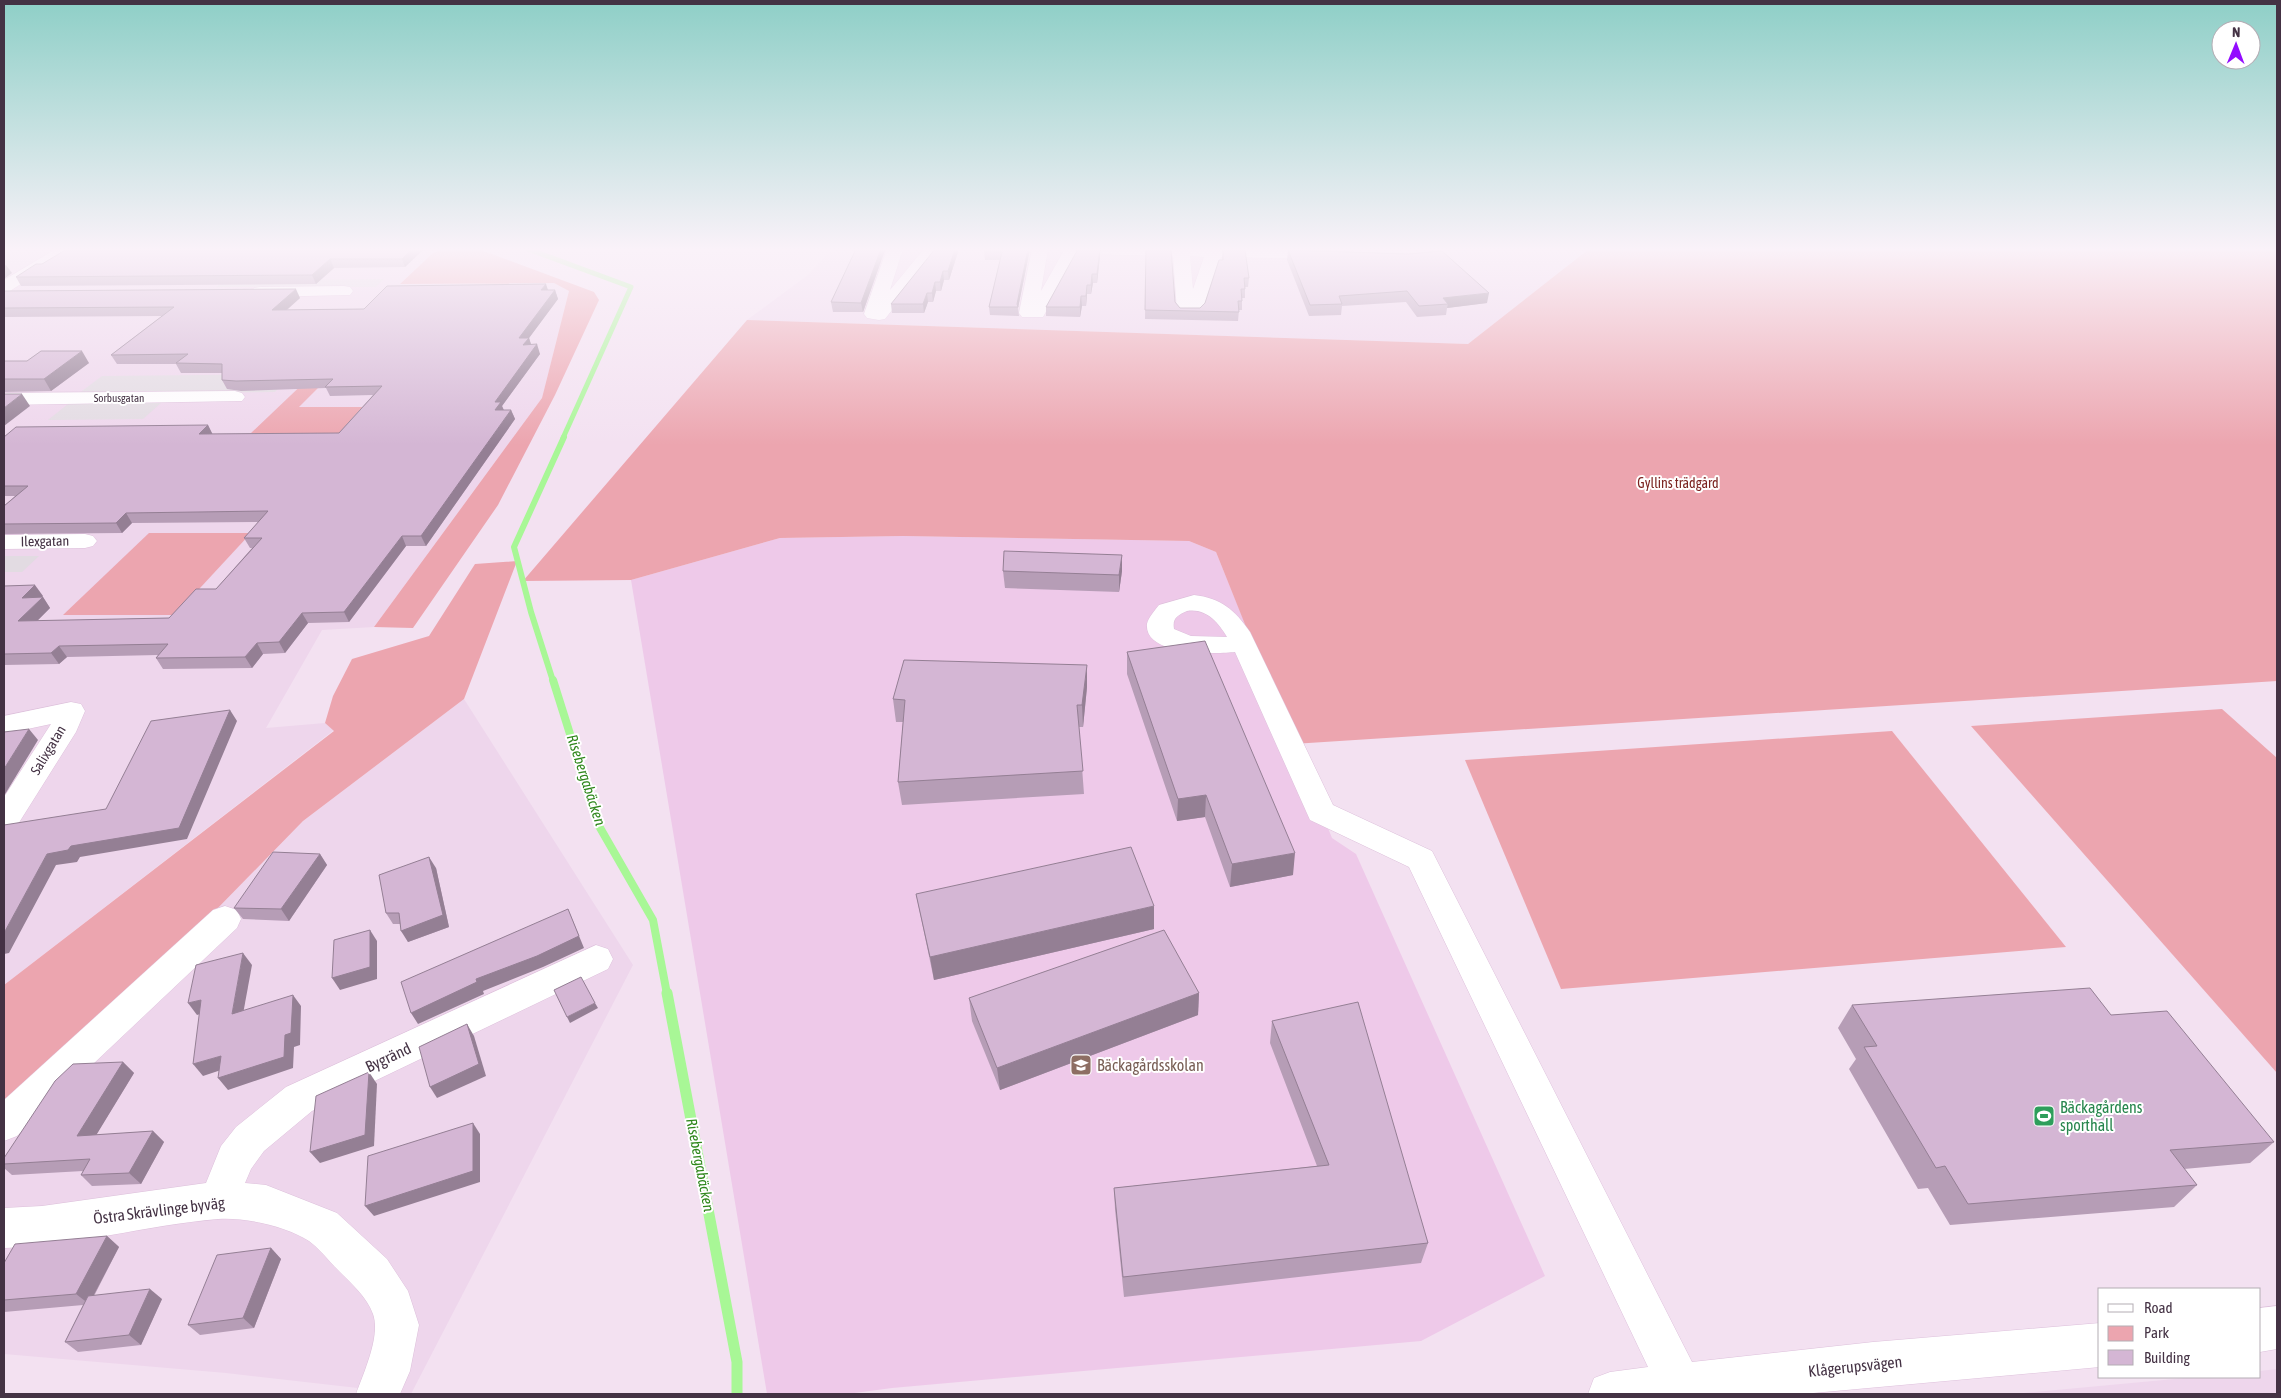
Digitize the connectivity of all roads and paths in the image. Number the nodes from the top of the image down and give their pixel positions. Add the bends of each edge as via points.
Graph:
1 (235, 397) dead end
2 (4, 399) edge
3 (85, 541) dead end
4 (4, 542) edge
5 (1244, 643) dead end
6 (4, 725) edge
7 (4, 821) edge
8 (225, 920) dead end
9 (596, 959) dead end
10 (4, 1124) edge
11 (219, 1200) junction
12 (4, 1228) edge
13 (2277, 1328) edge
14 (2261, 1330) edge
15 (2098, 1345) edge
16 (1680, 1386) junction
17 (378, 1394) edge
18 (1610, 1394) edge

1 - 2 street, Sorbusgatan
3 - 4 street, Ilexgatan
5 - 16 street via 1321,812 1421,860
6 - 7 street, Salixgatan via 70,711 62,732
8 - 10 street
9 - 11 street, Bygränd via 299,1100 250,1139 235,1160
11 - 12 street, Östra Skrävlinge byväg via 42,1226
11 - 17 street, Östra Skrävlinge byväg via 266,1204 323,1226 372,1274 393,1306 397,1325 388,1371
13 - 14 street
15 - 16 street, Klågerupsvägen via 1873,1364
16 - 18 street, Klågerupsvägen

